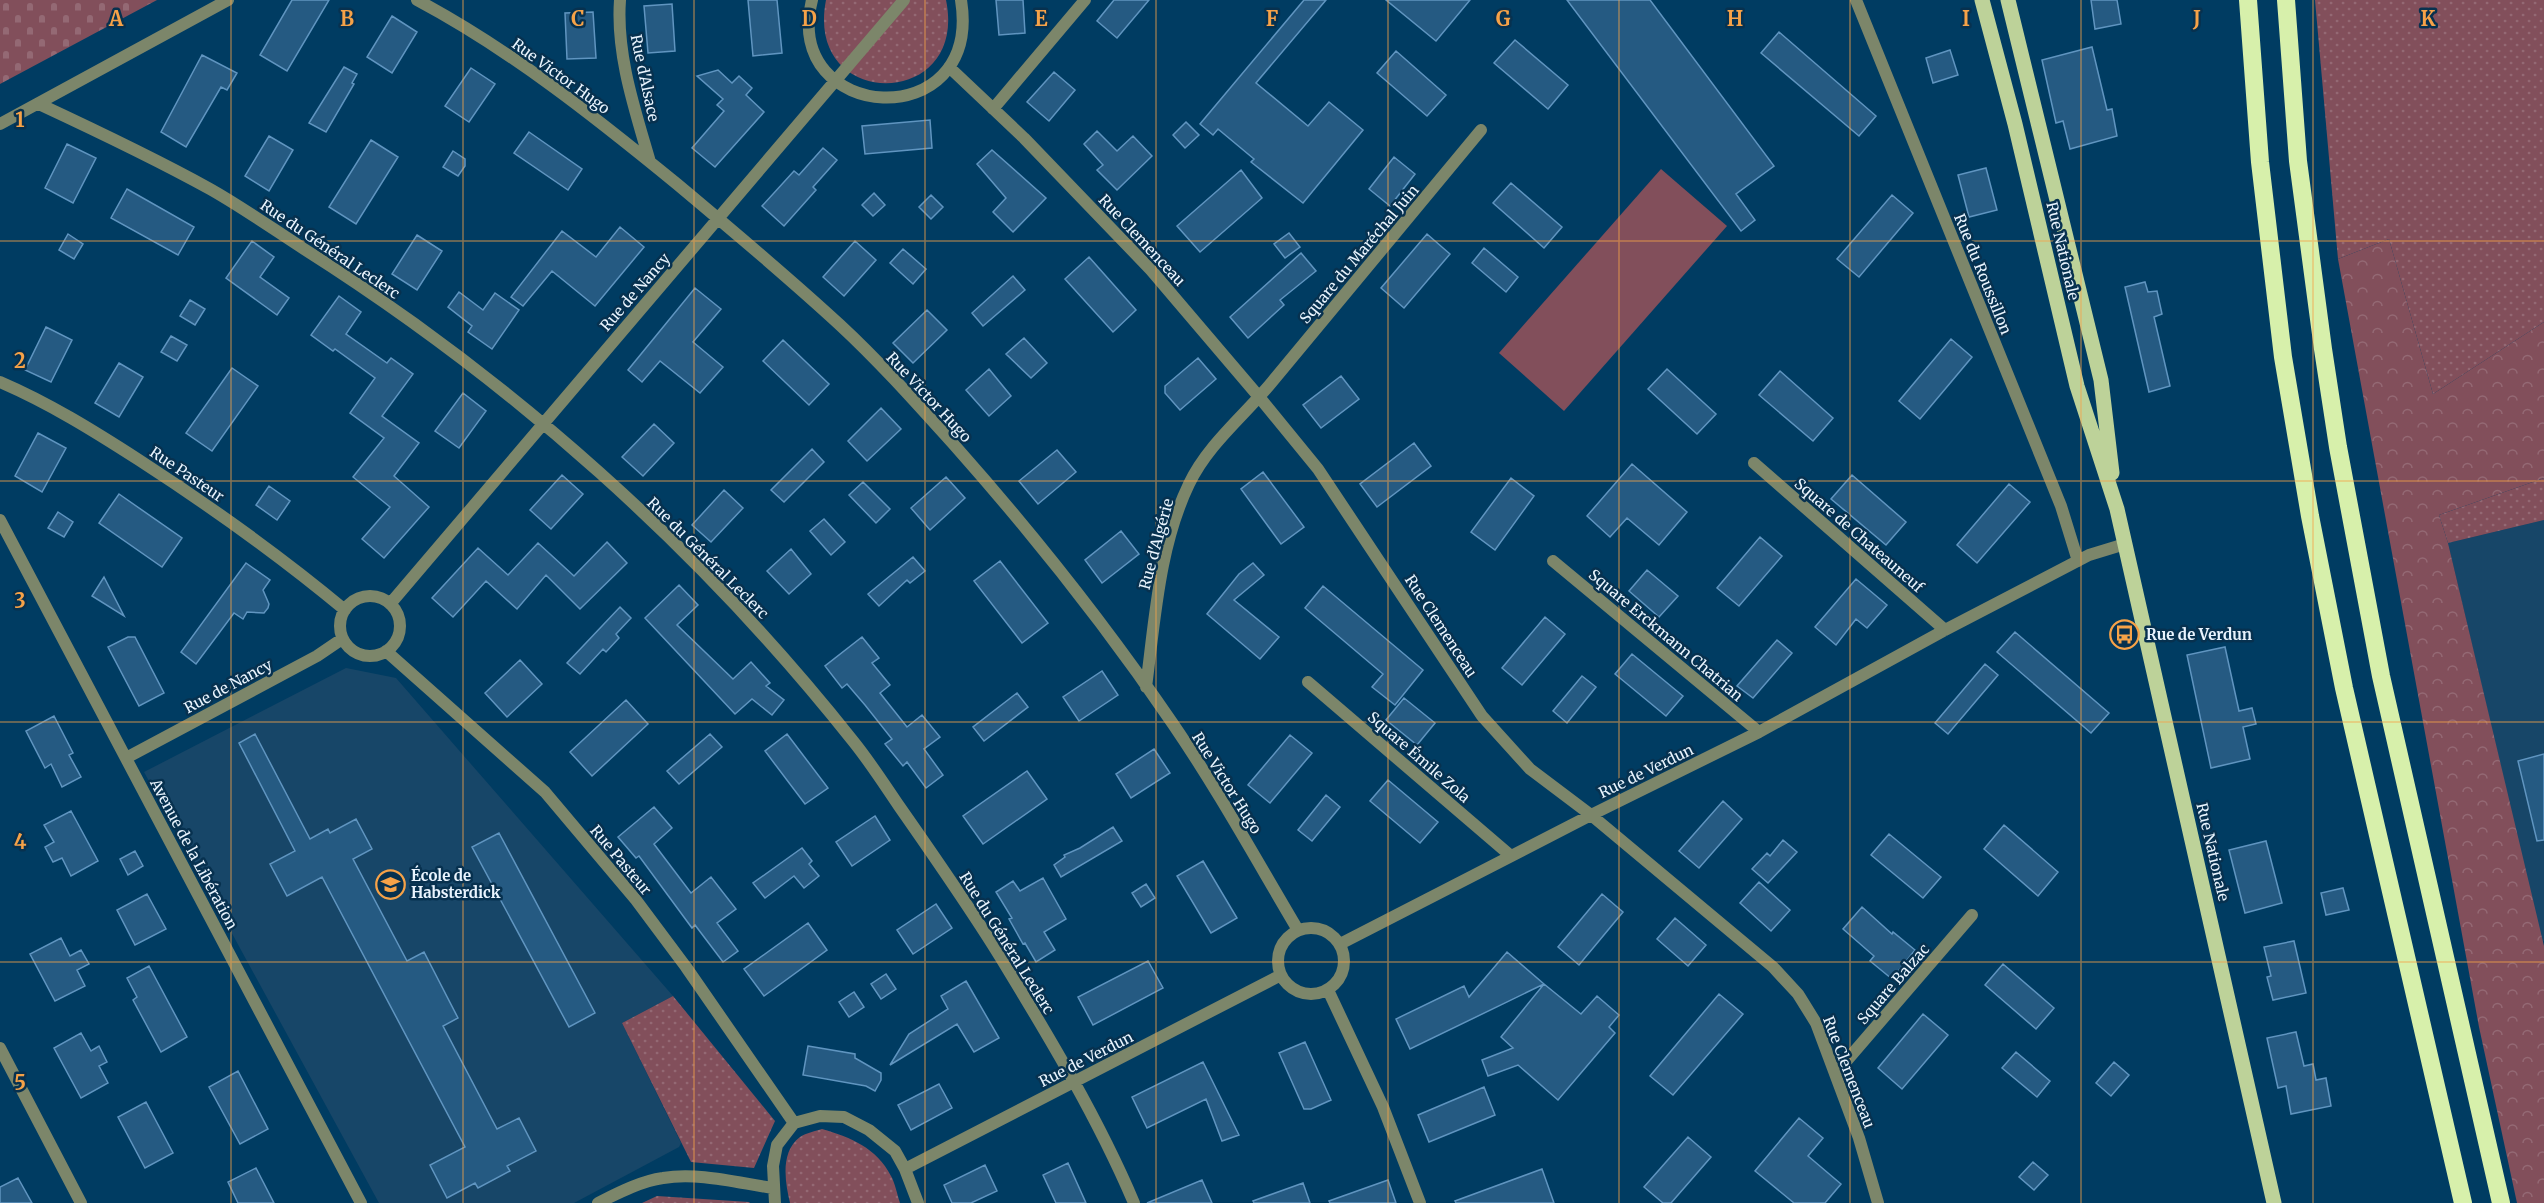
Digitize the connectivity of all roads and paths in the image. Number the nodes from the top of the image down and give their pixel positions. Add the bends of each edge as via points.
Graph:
1 (228, 0) edge
2 (417, 0) edge
3 (620, 0) edge
4 (812, 0) edge
5 (904, 0) edge
6 (961, 0) edge
7 (1085, 0) edge
8 (1856, 0) edge
9 (1982, 0) edge
10 (2008, 0) edge
11 (2248, 0) edge
12 (2286, 0) edge
13 (949, 66) junction
14 (834, 80) junction
15 (39, 104) junction
16 (993, 109) junction
17 (0, 124) edge
18 (1481, 130) dead end
19 (650, 162) junction
20 (719, 218) junction
21 (0, 382) edge
22 (1260, 398) junction
23 (544, 424) junction
24 (1754, 463) dead end
25 (2117, 509) junction
26 (0, 520) edge
27 (2125, 544) junction
28 (1553, 561) dead end
29 (2078, 561) junction
30 (390, 604) junction
31 (345, 610) junction
32 (1945, 630) junction
33 (342, 639) junction
34 (386, 651) junction
35 (1308, 682) dead end
36 (1146, 687) junction
37 (1759, 732) junction
38 (126, 758) junction
39 (1591, 815) junction
40 (1511, 856) junction
41 (1972, 915) dead end
42 (1298, 930) junction
43 (1340, 944) junction
44 (1281, 975) junction
45 (1328, 990) junction
46 (0, 1048) edge
47 (1836, 1072) junction
48 (1074, 1082) junction
49 (794, 1123) junction
50 (905, 1169) junction
51 (773, 1188) junction
52 (81, 1203) edge
53 (360, 1203) edge
54 (598, 1203) edge
55 (775, 1203) edge
56 (918, 1203) edge
57 (1134, 1203) edge
58 (1420, 1203) edge
59 (1878, 1203) edge
60 (2274, 1203) edge
61 (2463, 1203) edge
62 (2501, 1203) edge

1 - 15 street
2 - 19 street, Rue Victor Hugo via 498,49
3 - 19 street, Rue d'Alsace via 621,43 630,92
4 - 14 street via 808,14 810,39 819,61
5 - 14 street, Rue de Nancy
6 - 13 street via 964,24 960,46
7 - 16 street
8 - 29 street, Rue du Roussillon via 2061,506
9 - 25 main road, Rue Nationale via 2077,386
10 - 25 main road, Rue Nationale via 2101,380
11 - 61 highway via 2260,162 2283,357 2310,516 2344,688
12 - 62 highway via 2298,161 2338,447 2381,676
13 - 14 street via 925,88 895,99 852,92
13 - 16 street, Rue Clemenceau
14 - 20 street, Rue de Nancy
15 - 17 street
15 - 23 street, Rue du Général Leclerc via 214,191 415,324
16 - 22 street, Rue Clemenceau via 1151,270
18 - 22 street, Square du Maréchal Juin
19 - 20 street, Rue Victor Hugo
20 - 23 street, Rue de Nancy
20 - 36 street, Rue Victor Hugo via 841,326 919,405 1055,564
21 - 31 street, Rue Pasteur via 87,427 182,488 292,566
22 - 36 street, Rue d'Algérie via 1213,447 1190,482 1175,518 1156,610
22 - 39 street, Rue Clemenceau via 1318,469 1482,716 1530,769
23 - 30 street, Rue de Nancy
23 - 48 street, Rue du Général Leclerc via 675,541 855,743 967,903
24 - 32 street, Square de Chateauneuf
25 - 27 main road, Rue Nationale
26 - 38 street, Avenue de la Libération
27 - 29 street, Rue de Verdun
27 - 60 main road, Rue Nationale
28 - 37 street, Square Erckmann Chatrian
29 - 32 street, Rue de Verdun
30 - 31 street via 371,596 361,597
30 - 34 street via 400,628 398,638
31 - 33 street via 340,629
32 - 37 street, Rue de Verdun
33 - 34 street via 361,655
33 - 38 street, Rue de Nancy
34 - 49 street, Rue Pasteur via 545,792 642,908
35 - 40 street, Square Émile Zola
36 - 42 street, Rue Victor Hugo via 1221,799
37 - 39 street, Rue de Verdun
38 - 53 street, Avenue de la Libération
39 - 40 street, Rue de Verdun
39 - 47 street, Rue Clemenceau via 1780,974 1816,1023
40 - 43 street, Rue de Verdun
41 - 47 street, Square Balzac
42 - 43 street via 1317,928 1334,936
42 - 44 street via 1280,949
43 - 45 street via 1345,964
44 - 45 street via 1287,984 1307,994
44 - 48 street, Rue de Verdun
45 - 58 street via 1383,1107
46 - 52 street
47 - 59 street, Rue Clemenceau
48 - 50 street, Rue de Verdun
48 - 57 street, Rue du Général Leclerc
49 - 50 street via 820,1116 844,1118 869,1130 895,1151
49 - 51 street via 777,1145
50 - 56 street
51 - 54 street via 688,1177 662,1178
51 - 55 street

